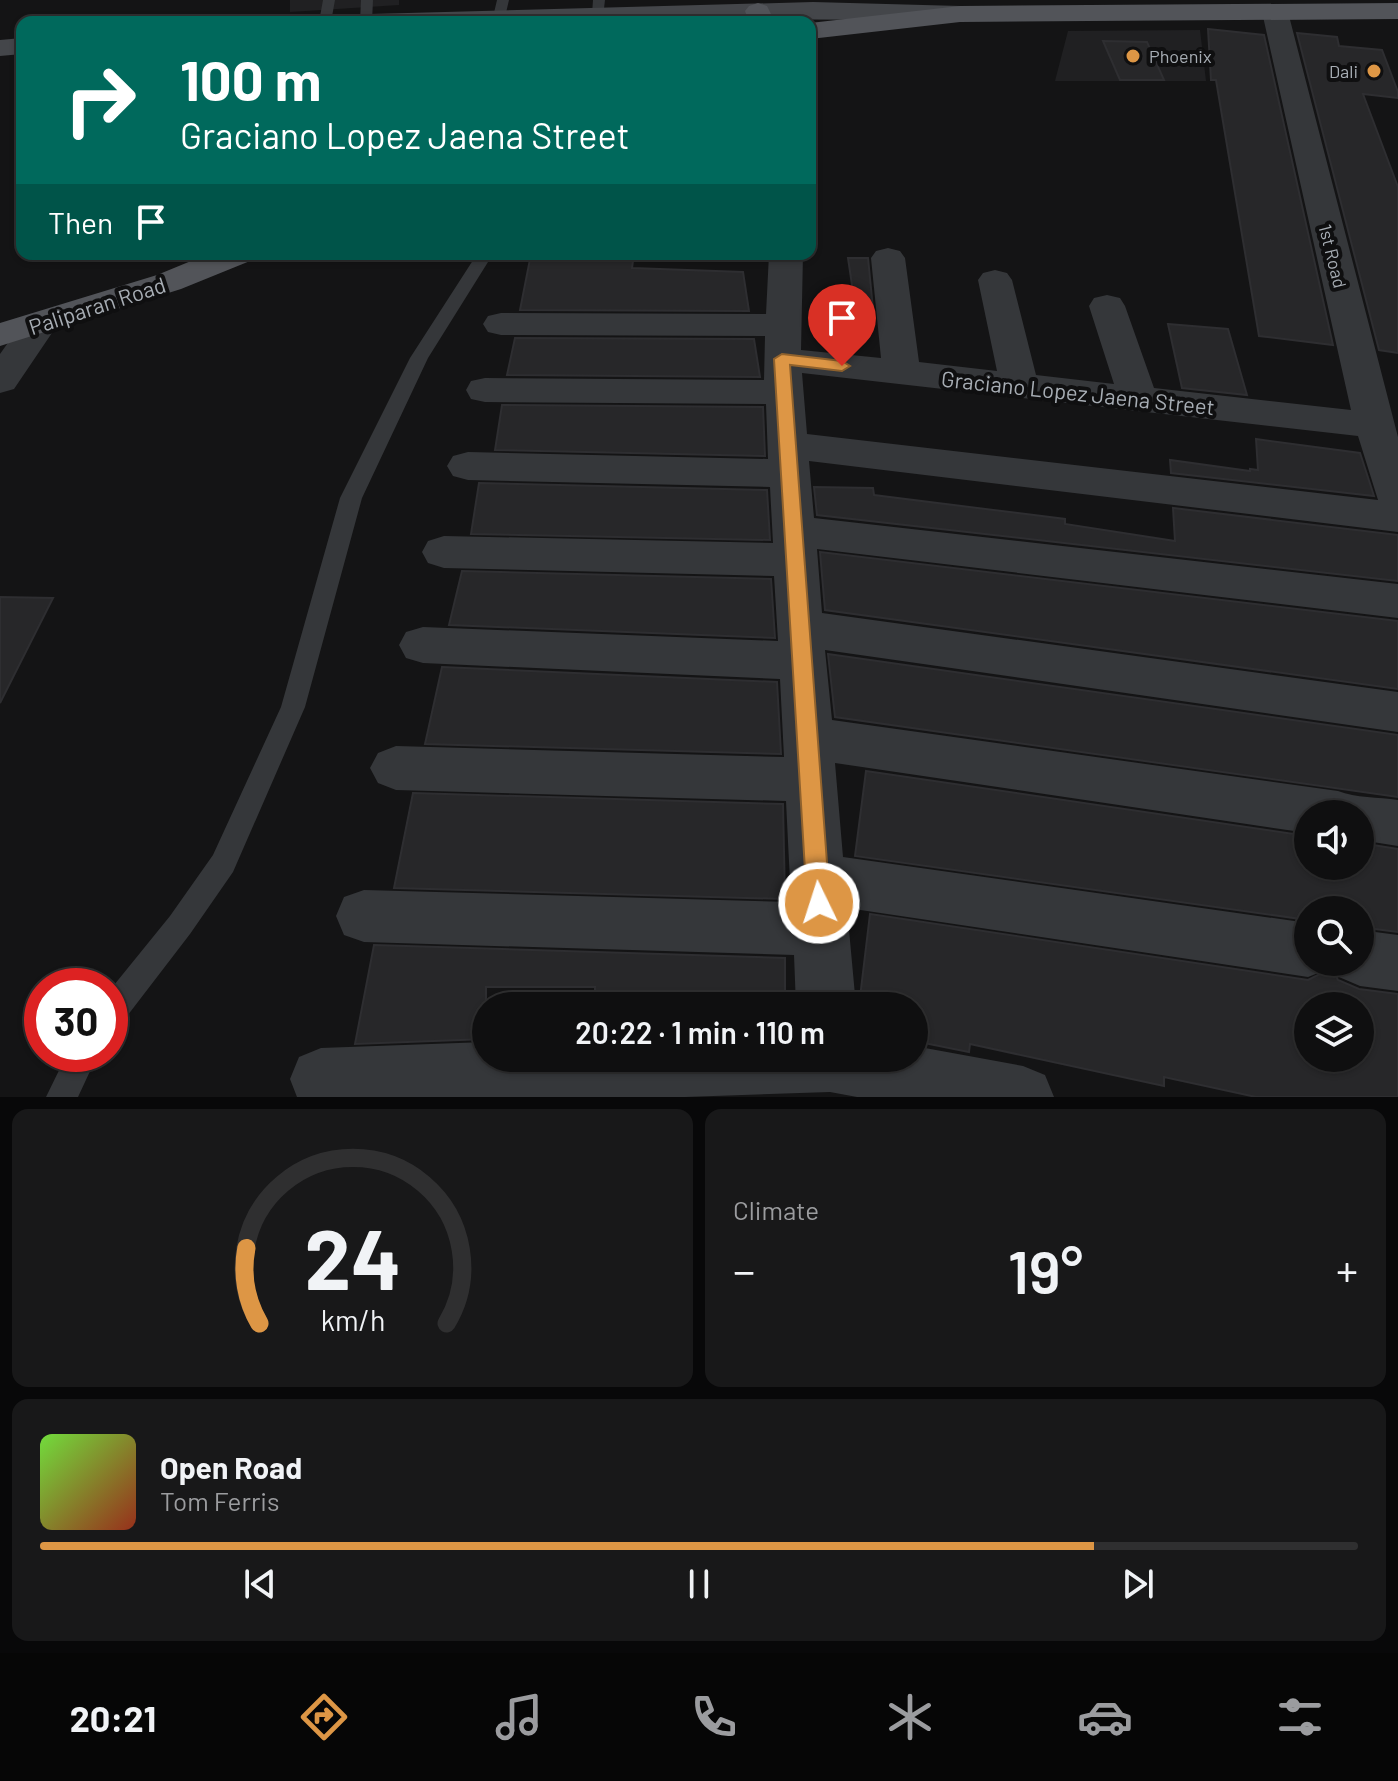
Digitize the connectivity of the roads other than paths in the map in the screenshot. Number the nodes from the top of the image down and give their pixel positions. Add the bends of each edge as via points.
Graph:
1 (599, 7) edge
2 (501, 8) edge
3 (1398, 11) edge
4 (1275, 12) junction
5 (960, 14) junction
6 (425, 16) edge
7 (760, 16) edge
8 (816, 30) edge
9 (888, 258) dead end
10 (223, 260) edge
11 (481, 260) edge
12 (786, 260) edge
13 (995, 280) dead end
14 (1107, 306) dead end
15 (40, 324) junction
16 (501, 324) dead end
17 (0, 335) edge
18 (784, 359) junction
19 (901, 373) junction
20 (0, 381) edge
21 (1019, 385) junction
22 (485, 390) dead end
23 (1138, 399) junction
24 (1374, 425) junction
25 (790, 459) junction
26 (468, 466) dead end
27 (1398, 498) edge
28 (1398, 517) edge
29 (795, 546) junction
30 (444, 552) dead end
31 (1398, 601) edge
32 (423, 645) dead end
33 (801, 645) junction
34 (1398, 712) edge
35 (809, 759) junction
36 (396, 768) dead end
37 (1294, 809) edge
38 (1374, 819) edge
39 (1398, 823) edge
40 (819, 903) junction
41 (364, 916) dead end
42 (1294, 949) edge
43 (1374, 960) edge
44 (1398, 963) edge
45 (128, 991) edge
46 (825, 992) edge
47 (74, 1072) edge
48 (472, 1072) edge
49 (908, 1072) edge
50 (321, 1079) dead end
51 (62, 1097) edge
52 (1023, 1097) edge

1 - 2 street
1 - 7 street
2 - 6 street
3 - 4 main road
4 - 5 main road
4 - 24 street, 1st Road
5 - 7 street
5 - 8 main road
9 - 19 street
10 - 15 main road, Paliparan Road
11 - 45 lane via 419,358 351,498 293,707 223,863
12 - 18 street
13 - 21 street
14 - 23 street
15 - 17 main road, Paliparan Road
15 - 20 street
16 - 18 street
18 - 19 street, Graciano Lopez Jaena Street
18 - 22 street
18 - 25 street
19 - 21 street, Graciano Lopez Jaena Street
21 - 23 street, Graciano Lopez Jaena Street
23 - 24 street, Graciano Lopez Jaena Street
24 - 27 street, 1st Road
25 - 26 street
25 - 28 street
25 - 29 street
29 - 30 street
29 - 31 street
29 - 33 street
32 - 33 street
33 - 34 street
33 - 35 street
35 - 36 street
35 - 37 street
35 - 40 street
38 - 39 street
40 - 41 street
40 - 42 street
40 - 46 street
43 - 44 street
47 - 51 lane
48 - 50 street
49 - 52 street

